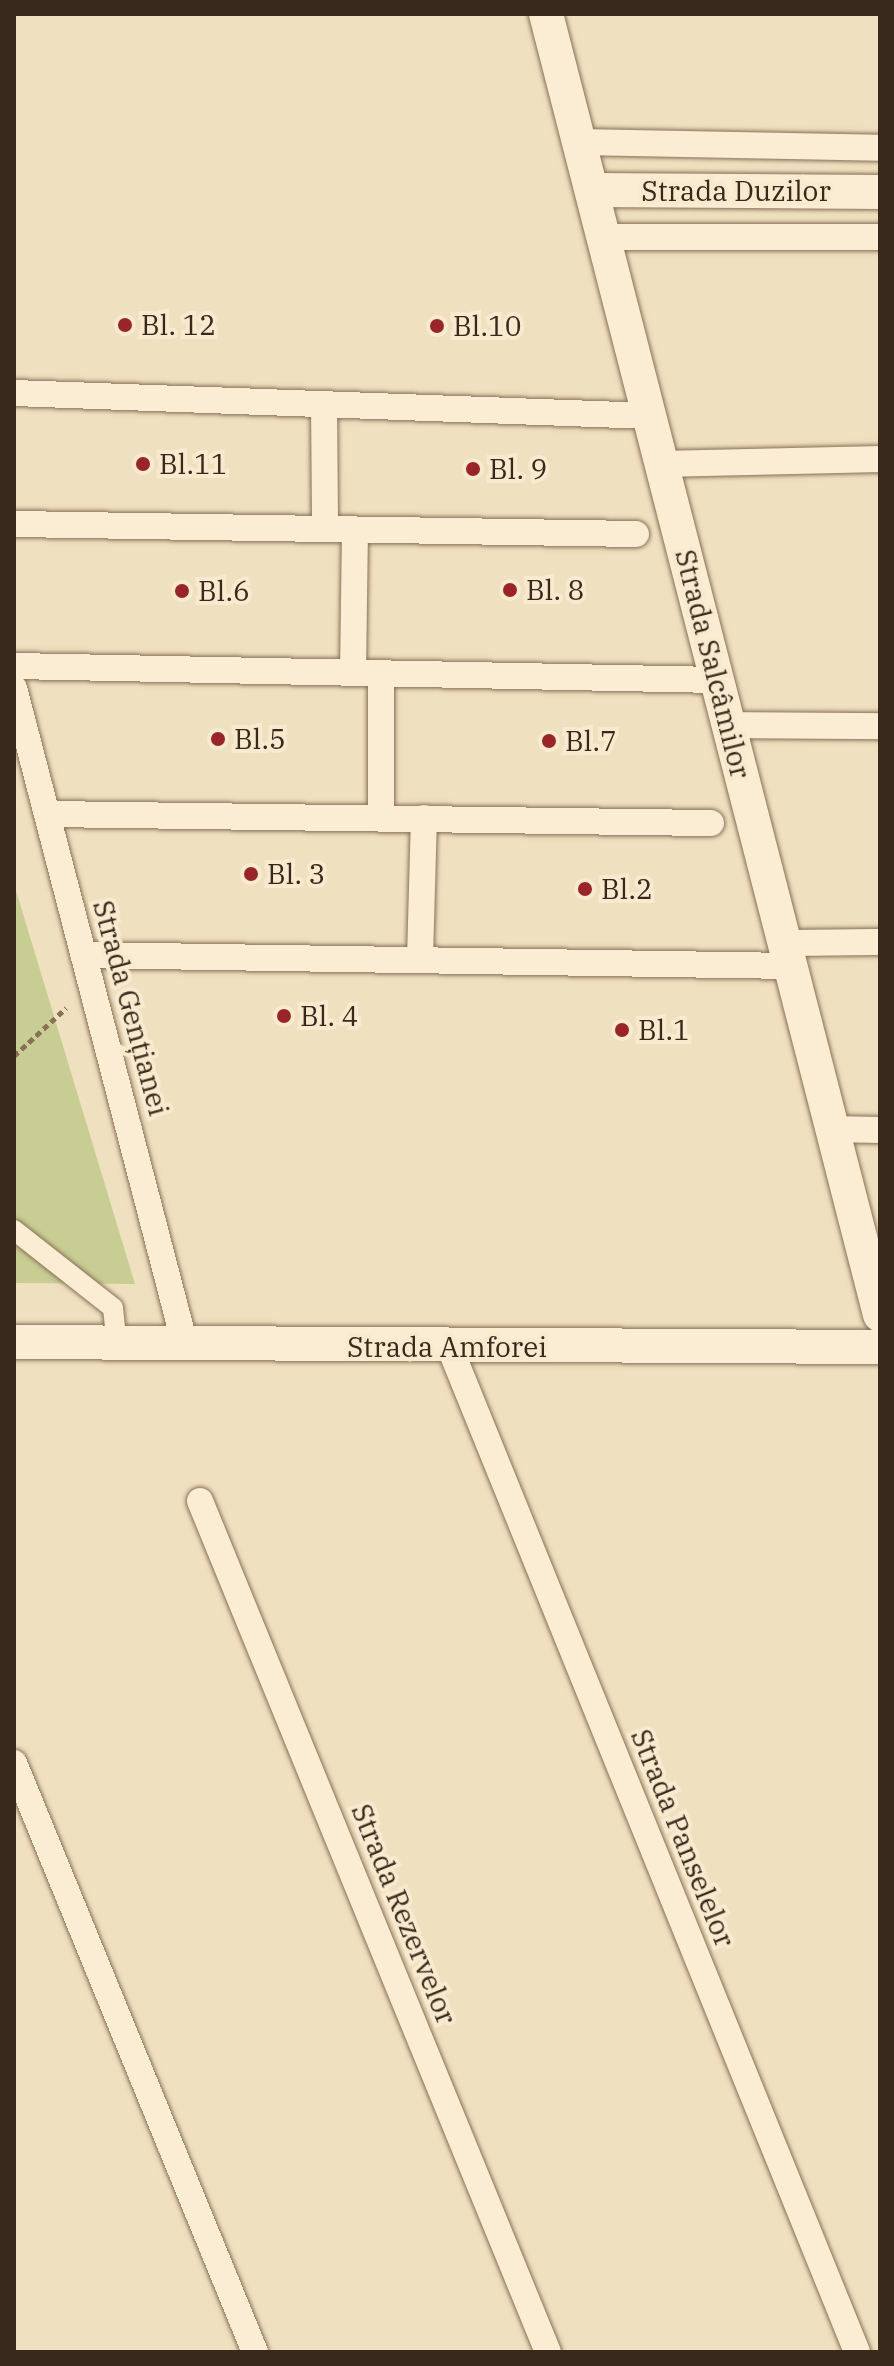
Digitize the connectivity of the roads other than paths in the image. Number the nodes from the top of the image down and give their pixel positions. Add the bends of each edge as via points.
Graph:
1 (546, 14) edge
2 (579, 142) junction
3 (880, 148) edge
4 (592, 190) junction
5 (880, 192) edge
6 (604, 237) junction
7 (880, 237) edge
8 (14, 393) edge
9 (324, 404) junction
10 (649, 416) junction
11 (880, 459) edge
12 (662, 464) junction
13 (14, 524) edge
14 (325, 529) junction
15 (355, 530) junction
16 (636, 534) dead end
17 (14, 666) edge
18 (353, 673) junction
19 (381, 673) junction
20 (717, 680) junction
21 (14, 688) edge
22 (729, 725) junction
23 (880, 726) edge
24 (47, 814) junction
25 (381, 818) junction
26 (424, 818) junction
27 (711, 823) dead end
28 (880, 942) edge
29 (84, 955) junction
30 (788, 955) junction
31 (420, 959) junction
32 (832, 1129) junction
33 (880, 1130) edge
34 (14, 1230) edge
35 (874, 1266) edge
36 (880, 1315) edge
37 (14, 1342) edge
38 (117, 1344) junction
39 (185, 1345) junction
40 (880, 1347) edge
41 (450, 1348) junction
42 (200, 1501) dead end
43 (14, 1763) edge
44 (255, 2352) edge
45 (548, 2352) edge
46 (857, 2352) edge

1 - 2 street, Strada Salcâmilor
2 - 3 street
2 - 4 street, Strada Salcâmilor
4 - 5 street, Strada Duzilor
4 - 6 street, Strada Salcâmilor
6 - 7 street
6 - 10 street, Strada Salcâmilor
8 - 9 street
9 - 10 street
9 - 14 street
10 - 12 street, Strada Salcâmilor
11 - 12 street
12 - 20 street, Strada Salcâmilor
13 - 14 street
14 - 15 street
15 - 16 street
15 - 18 street
17 - 18 street
18 - 19 street
19 - 20 street
19 - 25 street
20 - 22 street, Strada Salcâmilor
21 - 24 street, Strada Gențianei
22 - 23 street
22 - 30 street, Strada Salcâmilor
24 - 25 street
24 - 29 street, Strada Gențianei
25 - 26 street
26 - 27 street
26 - 31 street
28 - 30 street
29 - 31 street
29 - 39 street, Strada Gențianei
30 - 31 street
30 - 32 street, Strada Salcâmilor
32 - 33 street
32 - 35 street, Strada Salcâmilor
34 - 38 street via 113,1308
35 - 36 street, Strada Salcâmilor
37 - 38 street, Strada Amforei
38 - 39 street, Strada Amforei
39 - 41 street, Strada Amforei
40 - 41 street, Strada Amforei
41 - 46 street, Strada Panselelor
42 - 45 street, Strada Rezervelor
43 - 44 street

